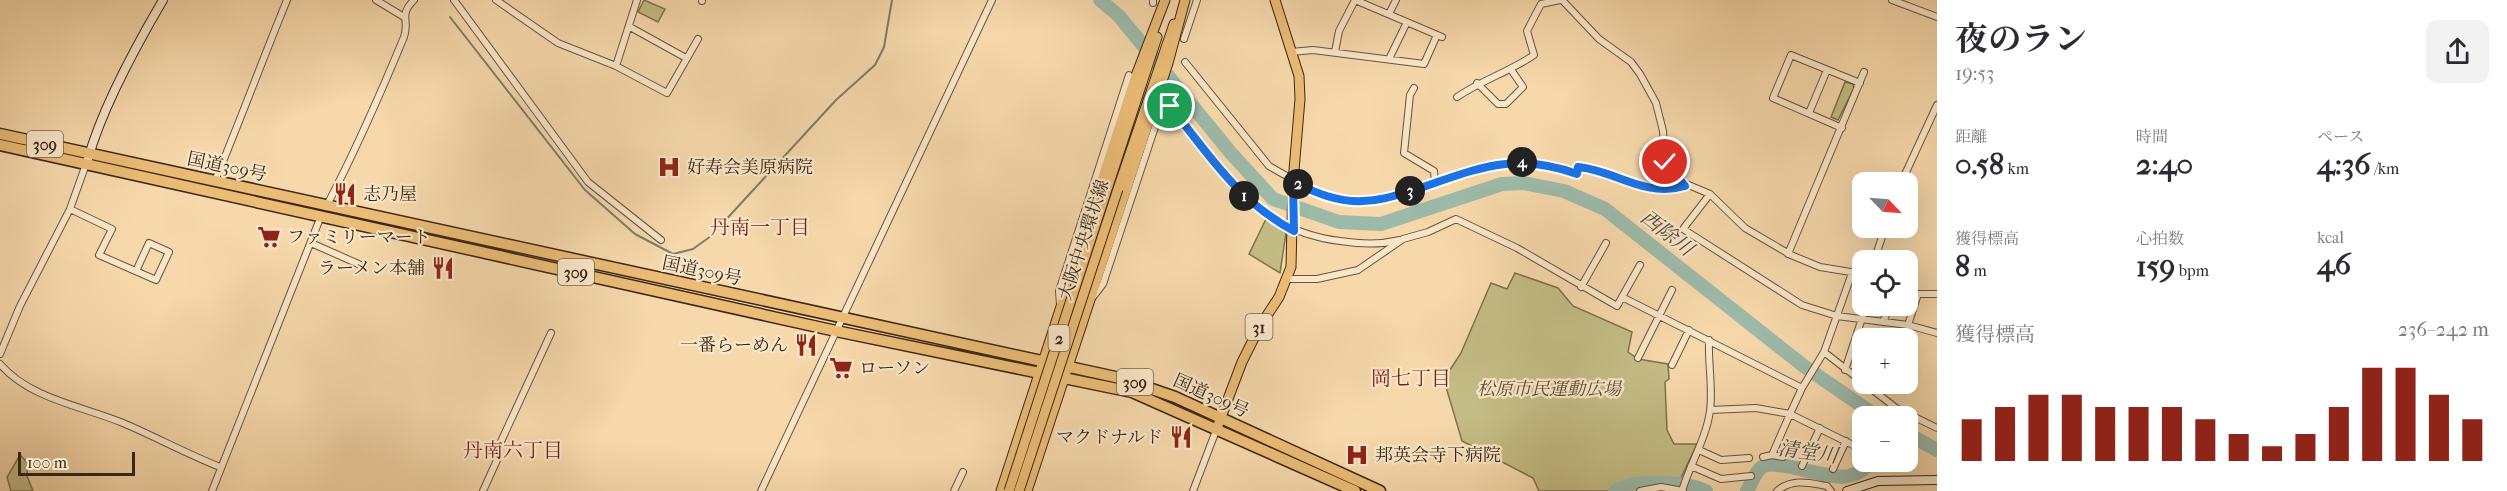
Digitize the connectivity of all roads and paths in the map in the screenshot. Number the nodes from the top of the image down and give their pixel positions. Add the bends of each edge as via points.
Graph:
1 (163, 0) edge
2 (287, 0) edge
3 (376, 0) edge
4 (414, 0) edge
5 (454, 0) edge
6 (496, 0) edge
7 (637, 0) edge
8 (992, 0) edge
9 (1166, 0) edge
10 (1184, 0) edge
11 (1197, 0) edge
12 (1275, 0) edge
13 (1355, 0) edge
14 (1396, 0) edge
15 (1561, 0) edge
16 (1892, 0) edge
17 (1389, 14) junction
18 (404, 17) junction
19 (1937, 17) edge
20 (1407, 22) junction
21 (630, 27) junction
22 (698, 39) dead end
23 (1184, 39) dead end
24 (1291, 52) junction
25 (1335, 52) junction
26 (686, 58) junction
27 (1389, 59) junction
28 (1185, 62) dead end
29 (616, 66) junction
30 (1143, 67) junction
31 (1512, 70) junction
32 (1827, 70) junction
33 (1864, 72) dead end
34 (1130, 75) dead end
35 (1477, 83) junction
36 (1860, 83) junction
37 (1158, 84) junction
38 (1414, 88) dead end
39 (1457, 97) dead end
40 (1169, 104) dead end
41 (1937, 105) edge
42 (1161, 109) dead end
43 (1809, 113) junction
44 (1842, 128) junction
45 (0, 134) edge
46 (0, 145) edge
47 (88, 159) junction
48 (1906, 172) edge
49 (215, 182) junction
50 (1435, 183) junction
51 (1293, 184) junction
52 (1685, 186) junction
53 (1710, 194) junction
54 (327, 207) junction
55 (70, 209) junction
56 (321, 217) junction
57 (1294, 229) junction
58 (1403, 239) junction
59 (661, 240) dead end
60 (311, 243) junction
61 (1606, 243) dead end
62 (1788, 254) junction
63 (1640, 265) dead end
64 (363, 266) dead end
65 (136, 272) junction
66 (1852, 273) joint
67 (1288, 279) junction
68 (1581, 287) junction
69 (1672, 290) dead end
70 (1918, 294) edge
71 (1937, 294) edge
72 (1622, 297) junction
73 (1089, 302) junction
74 (1061, 309) junction
75 (1660, 315) junction
76 (1837, 316) junction
77 (1862, 316) edge
78 (1886, 316) edge
79 (1911, 316) edge
80 (843, 318) junction
81 (1861, 319) junction
82 (1883, 322) junction
83 (1908, 324) junction
84 (1689, 330) junction
85 (836, 331) junction
86 (550, 333) dead end
87 (1937, 333) edge
88 (1709, 340) junction
89 (1823, 353) junction
90 (0, 354) edge
91 (1638, 358) dead end
92 (0, 364) edge
93 (1672, 365) dead end
94 (1041, 368) junction
95 (1845, 370) junction
96 (1067, 373) junction
97 (1803, 387) junction
98 (1710, 410) junction
99 (1790, 414) junction
100 (1220, 423) junction
101 (1820, 428) junction
102 (1937, 428) edge
103 (1846, 441) junction
104 (1852, 444) edge
105 (1699, 450) junction
106 (1772, 455) junction
107 (1763, 457) dead end
108 (1783, 457) dead end
109 (1749, 458) dead end
110 (1802, 466) dead end
111 (220, 467) junction
112 (1690, 468) junction
113 (1833, 469) dead end
114 (963, 472) dead end
115 (1750, 476) dead end
116 (1937, 480) edge
117 (212, 491) edge
118 (483, 491) edge
119 (761, 491) edge
120 (954, 491) edge
121 (1001, 491) edge
122 (1009, 491) edge
123 (1019, 491) edge
124 (1027, 491) edge
125 (1193, 491) edge
126 (1355, 491) edge
127 (1380, 491) edge
128 (1640, 491) edge
129 (1683, 491) edge
130 (1777, 491) edge
131 (1831, 491) edge
132 (1847, 491) edge

1 - 47 street via 129,63
2 - 49 street
3 - 18 street
4 - 18 street
5 - 59 street via 588,182
6 - 29 street via 558,43
7 - 21 street
8 - 80 street
9 - 30 main road
10 - 37 main road
11 - 23 street
12 - 24 main road, 31
13 - 17 street
13 - 25 street via 1339,31
14 - 17 street
15 - 31 street via 1541,4 1527,31 1533,55
15 - 52 street via 1640,74 1656,103 1665,162
16 - 19 street
17 - 20 street
18 - 54 street via 407,29 388,77
20 - 27 street
20 - 27 street via 1440,36 1424,64
21 - 26 street
21 - 29 street
22 - 26 street
24 - 25 street
24 - 51 main road, 31 via 1299,76 1300,99
25 - 27 street
26 - 29 street via 667,93
28 - 51 street via 1269,166
30 - 74 main road
30 - 122 main road, 大阪中央環状線 / 2, bridge
31 - 35 street
31 - 35 street via 1523,87 1506,104 1498,104
32 - 36 street
32 - 43 street
32 - 43 street via 1791,55 1773,98
33 - 36 street
34 - 74 street via 1059,291
35 - 39 street
36 - 44 street
37 - 73 main road
37 - 123 main road, 大阪中央環状線 / 2, bridge via 1118,189
38 - 50 street via 1404,153 1434,171
40 - 57 street via 1231,184 1258,210
41 - 48 street
42 - 73 street via 1103,284
43 - 44 street
44 - 62 street
45 - 47 highway, 国道309号 / 309
46 - 47 highway, 国道309号 / 309
47 - 49 highway, 国道309号 / 309
47 - 55 street
47 - 56 highway, 国道309号 / 309
49 - 54 highway, 国道309号 / 309
50 - 51 street via 1389,198 1361,202 1320,195
50 - 52 street via 1483,166 1531,162 1577,174 1578,167 1592,168 1633,185 1675,189
51 - 57 main road, 31
52 - 53 street
53 - 62 street via 1744,228
53 - 76 street via 1683,229 1802,305
54 - 56 street
54 - 80 highway, 国道309号 / 309
55 - 65 street via 112,229 99,255
55 - 90 street
56 - 60 street
56 - 85 highway, 国道309号 / 309
57 - 58 street via 1313,238 1357,244
57 - 67 main road, 31
58 - 67 street via 1358,270 1317,279
58 - 68 street via 1456,219 1517,248
60 - 64 street
60 - 111 street
61 - 68 street
62 - 66 street via 1820,267
63 - 72 street
65 - 65 street via 156,280 169,252 149,243
66 - 76 street
67 - 100 main road, 31 via 1242,362
68 - 72 street via 1617,306
69 - 75 street
70 - 71 street
72 - 75 street
73 - 96 main road
74 - 94 main road
75 - 84 street
75 - 91 street
76 - 81 street
76 - 89 street
77 - 81 street
78 - 82 street
79 - 83 street
80 - 85 street
80 - 94 highway, 国道309号 / 309
81 - 82 street
81 - 95 street
82 - 83 street
83 - 87 street
84 - 88 street
84 - 93 street
85 - 94 highway, 国道309号 / 309
85 - 119 street
86 - 118 street
88 - 97 street
88 - 98 street
89 - 95 street
89 - 97 street
92 - 111 street via 12,378 80,410 121,422
94 - 96 highway, 国道309号 / 309
94 - 121 main road
95 - 102 street via 1896,408
96 - 100 highway, 国道309号 / 309
96 - 124 main road
97 - 99 street
98 - 99 street via 1756,408
98 - 105 street
99 - 101 street
99 - 106 street
100 - 125 street
100 - 126 highway, 国道309号 / 309
100 - 127 highway, 国道309号 / 309
101 - 103 street
101 - 110 street
103 - 104 street
103 - 113 street
105 - 109 street via 1721,460
105 - 112 street
106 - 107 street
106 - 108 street
111 - 117 street
112 - 115 street via 1721,479
112 - 129 street
114 - 120 street
116 - 132 street via 1878,481
128 - 129 street via 1661,487
130 - 131 street via 1786,483 1803,482 1827,486

